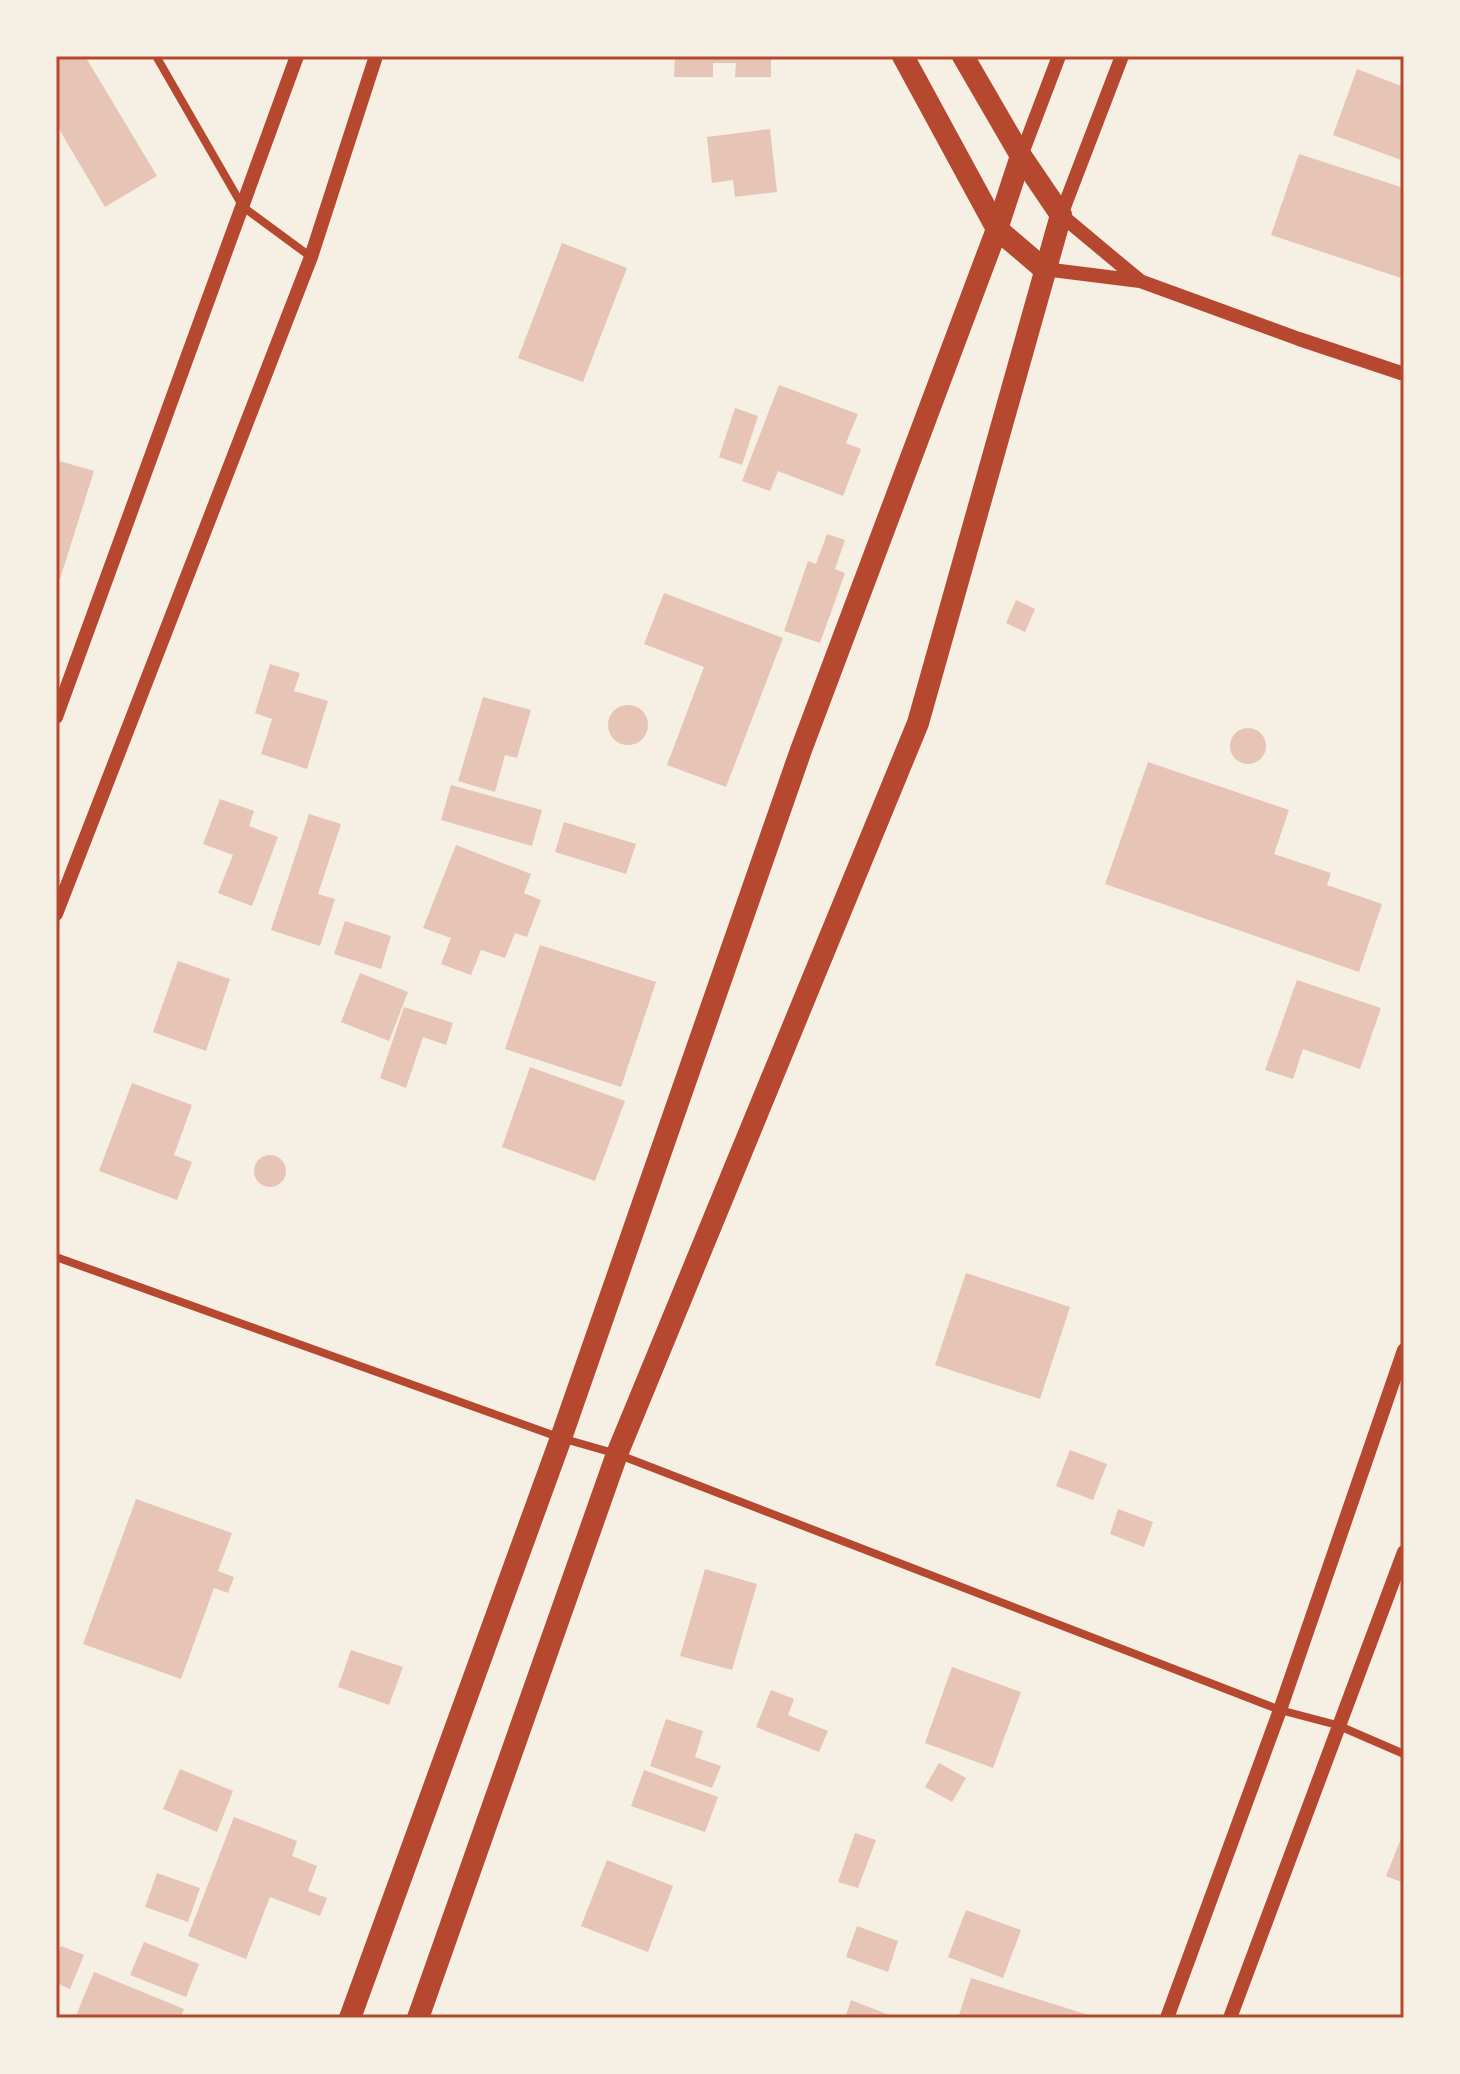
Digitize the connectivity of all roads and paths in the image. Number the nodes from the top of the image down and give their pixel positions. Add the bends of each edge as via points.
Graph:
1 (156, 56) edge
2 (297, 56) edge
3 (376, 56) edge
4 (903, 56) edge
5 (963, 56) edge
6 (1059, 56) edge
7 (1122, 56) edge
8 (1021, 156) junction
9 (243, 207) junction
10 (1061, 215) junction
11 (997, 229) junction
12 (311, 257) junction
13 (1044, 269) junction
14 (1140, 281) junction
15 (1404, 374) edge
16 (56, 717) edge
17 (56, 914) edge
18 (56, 1257) edge
19 (1404, 1350) edge
20 (561, 1438) junction
21 (617, 1454) junction
22 (1404, 1552) edge
23 (1280, 1710) junction
24 (1337, 1725) junction
25 (1404, 1754) edge
26 (350, 2018) edge
27 (418, 2018) edge
28 (1167, 2018) edge
29 (1230, 2018) edge

1 - 9 street
2 - 9 street
3 - 12 street
4 - 11 highway
5 - 8 highway
6 - 8 street
7 - 10 street
8 - 10 highway
8 - 11 highway
9 - 12 street
9 - 16 street
10 - 13 highway
10 - 14 street
11 - 13 highway
11 - 20 highway via 801,750
12 - 17 street
13 - 14 street
13 - 21 highway via 918,723
14 - 15 street
18 - 20 street
19 - 23 street
20 - 21 street
20 - 26 highway
21 - 23 street
21 - 27 highway
22 - 24 street
23 - 24 street
23 - 28 street
24 - 25 street
24 - 29 street

